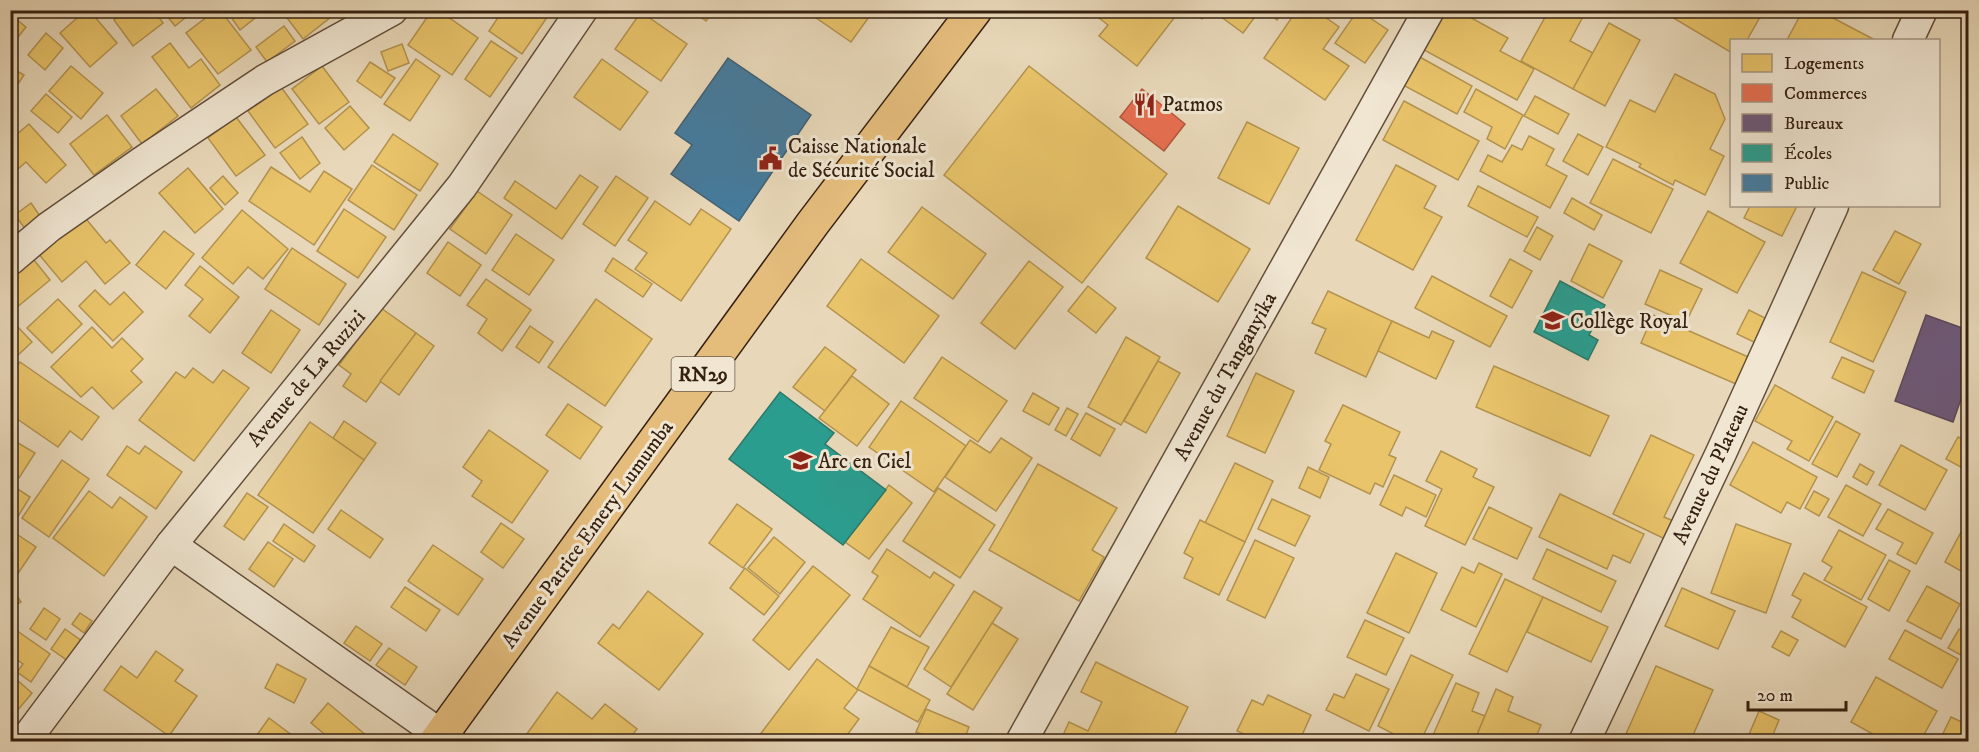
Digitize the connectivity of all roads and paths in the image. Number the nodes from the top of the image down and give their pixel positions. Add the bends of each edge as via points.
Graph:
1 (393, 10) edge
2 (582, 10) edge
3 (975, 10) edge
4 (1429, 10) edge
5 (1922, 10) edge
6 (1908, 39) edge
7 (1833, 207) edge
8 (10, 260) edge
9 (171, 546) junction
10 (443, 739) edge
11 (24, 741) edge
12 (1021, 741) edge
13 (1584, 741) edge

1 - 8 street via 265,80 48,227
2 - 9 street, Avenue de La Ruzizi via 462,186
3 - 10 main road, Avenue Patrice Emery Lumumba / RN29 via 813,223
4 - 12 street, Avenue du Tanganyika
5 - 6 street
7 - 13 street, Avenue du Plateau
9 - 10 street
9 - 11 street, Avenue de La Ruzizi

